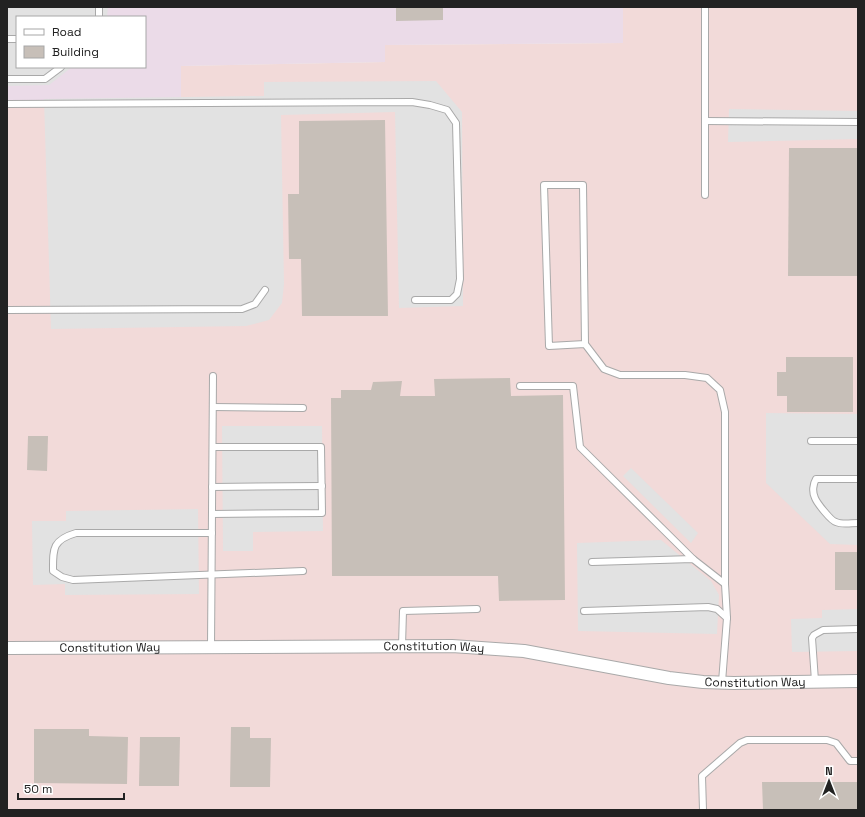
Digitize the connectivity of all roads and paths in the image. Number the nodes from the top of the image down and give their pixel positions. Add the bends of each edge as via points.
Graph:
1 (705, 7) edge
2 (60, 68) edge
3 (7, 79) edge
4 (7, 104) edge
5 (705, 121) junction
6 (858, 122) edge
7 (705, 195) dead end
8 (265, 290) dead end
9 (415, 300) dead end
10 (7, 310) edge
11 (585, 344) junction
12 (213, 376) dead end
13 (520, 386) dead end
14 (213, 407) junction
15 (303, 408) dead end
16 (811, 441) dead end
17 (858, 441) edge
18 (212, 447) junction
19 (858, 479) edge
20 (322, 486) junction
21 (212, 487) junction
22 (212, 514) junction
23 (858, 523) edge
24 (212, 533) junction
25 (693, 559) junction
26 (592, 562) dead end
27 (304, 571) dead end
28 (211, 575) junction
29 (725, 584) junction
30 (477, 609) dead end
31 (584, 611) dead end
32 (727, 618) junction
33 (858, 628) edge
34 (402, 646) junction
35 (210, 647) junction
36 (7, 648) edge
37 (815, 681) junction
38 (858, 681) edge
39 (722, 682) junction
40 (858, 761) edge
41 (703, 810) edge

1 - 5 lane
2 - 3 lane via 45,79
4 - 9 lane via 412,102 448,110 456,123 460,280 457,294 451,300
5 - 6 lane
5 - 7 lane
8 - 10 lane via 255,304 242,309
11 - 11 lane via 548,346 544,185 583,185
11 - 29 lane via 604,368 620,375 685,375 707,378 720,390 725,412
12 - 14 lane
13 - 25 lane via 573,386 580,447
14 - 15 lane
14 - 18 lane
16 - 17 lane
18 - 20 lane via 321,446
18 - 21 lane
19 - 23 lane via 816,479 813,491 814,497 834,522
20 - 21 lane
20 - 22 lane via 322,513
21 - 22 lane
22 - 24 lane
24 - 28 lane
24 - 28 lane via 76,533 64,536 53,549 53,571 73,580
25 - 26 lane
25 - 29 lane
27 - 28 lane
28 - 35 lane
29 - 32 lane
30 - 34 lane via 403,611
31 - 32 lane via 708,607 717,609
32 - 39 lane
33 - 37 lane via 823,630 814,635 812,638
34 - 35 street, Constitution Way
34 - 39 street, Constitution Way via 524,650 669,678
35 - 36 street, Constitution Way
37 - 38 street, Constitution Way
37 - 39 street, Constitution Way
40 - 41 lane via 850,761 836,743 827,740 747,740 740,743 702,776

